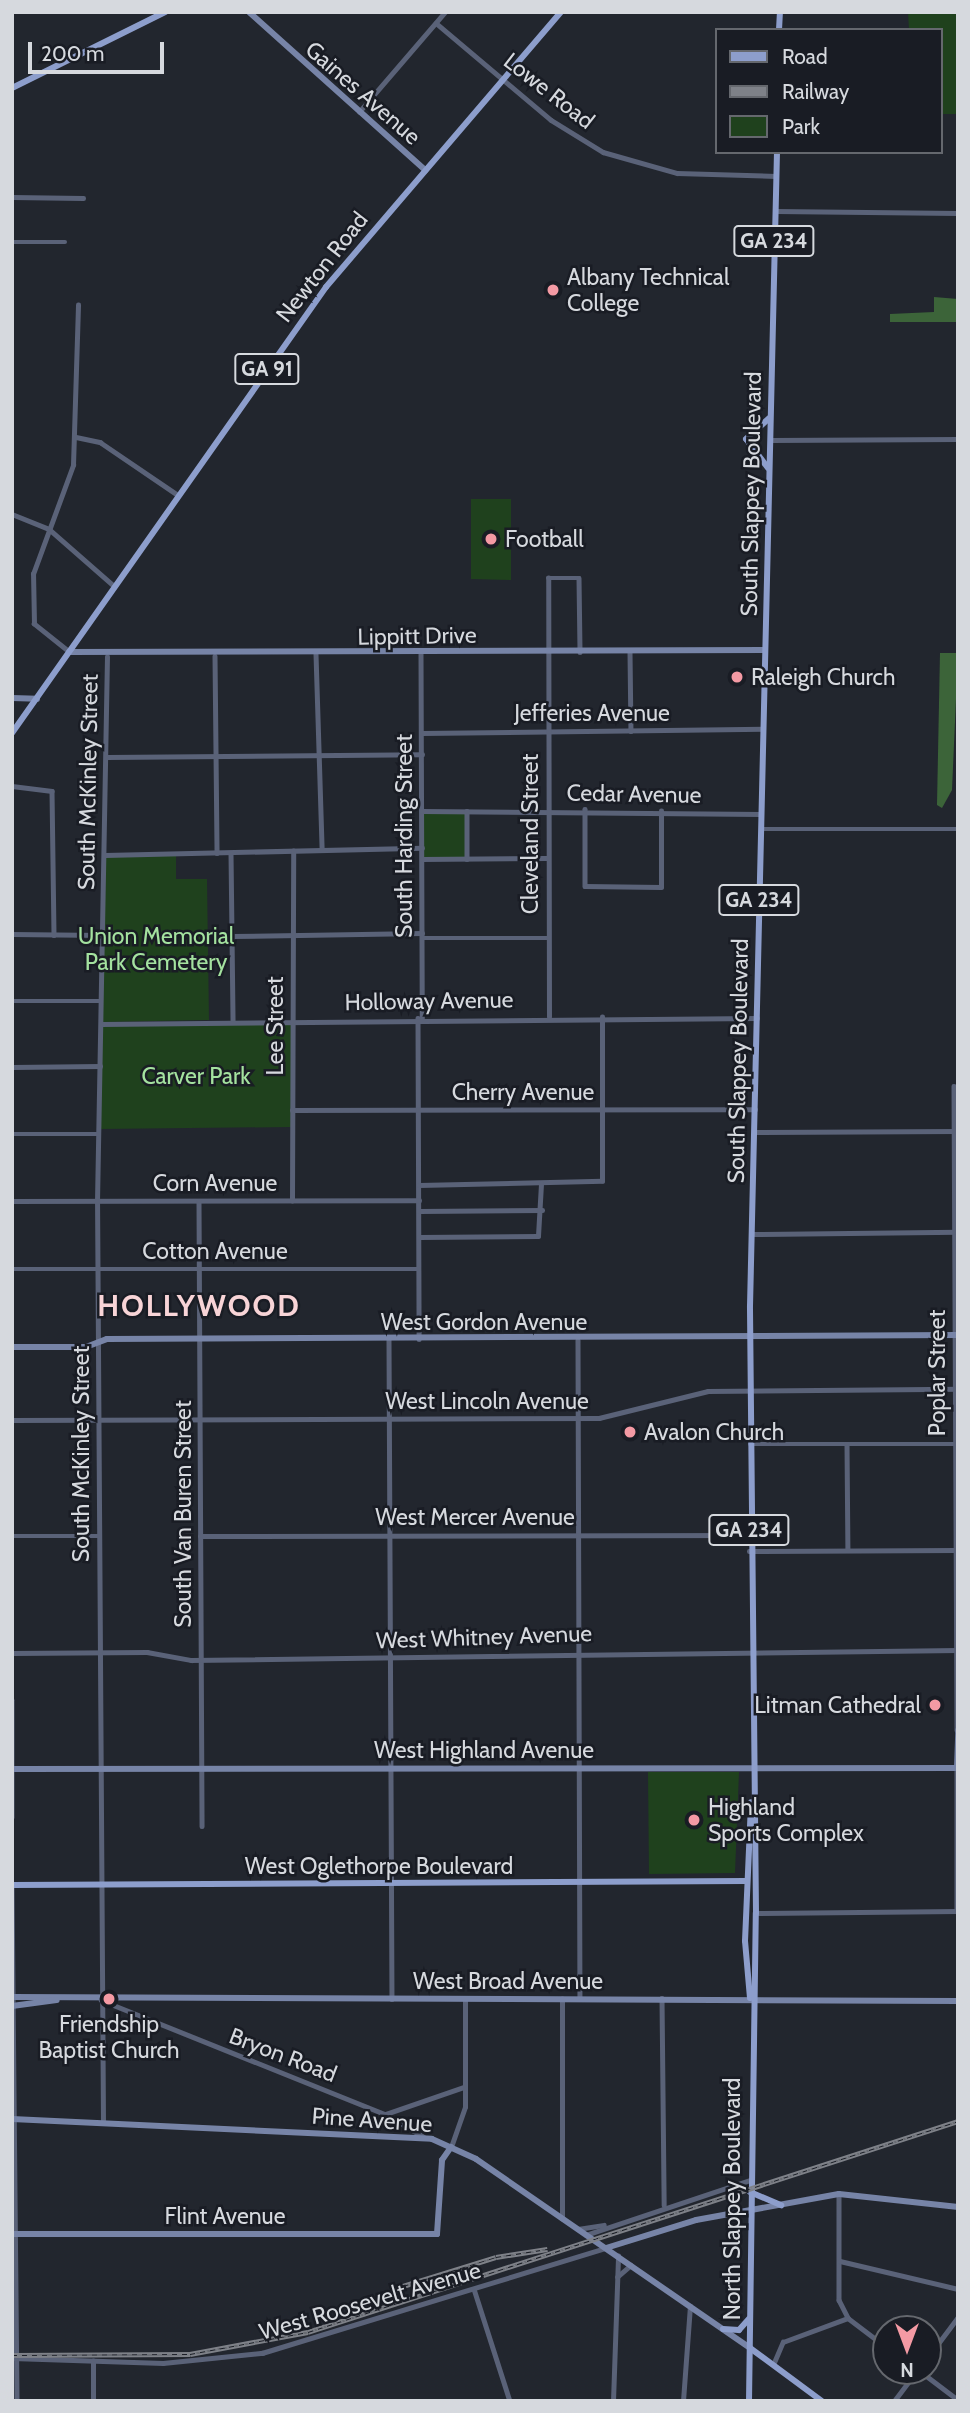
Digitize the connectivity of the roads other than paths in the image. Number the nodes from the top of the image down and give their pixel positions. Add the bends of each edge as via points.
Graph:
1 (165, 12) edge
2 (249, 12) edge
3 (445, 12) edge
4 (561, 12) edge
5 (436, 23) junction
6 (503, 80) junction
7 (12, 88) edge
8 (359, 112) junction
9 (777, 154) edge
10 (425, 170) junction
11 (776, 176) junction
12 (12, 197) edge
13 (83, 198) dead end
14 (775, 211) junction
15 (958, 213) edge
16 (12, 242) edge
17 (65, 242) dead end
18 (78, 306) dead end
19 (771, 414) junction
20 (76, 437) junction
21 (958, 439) edge
22 (771, 440) junction
23 (770, 473) junction
24 (178, 495) junction
25 (12, 514) edge
26 (49, 529) junction
27 (114, 586) junction
28 (765, 650) junction
29 (69, 652) junction
30 (548, 652) junction
31 (580, 652) junction
32 (630, 652) junction
33 (421, 653) junction
34 (316, 654) junction
35 (215, 656) junction
36 (107, 657) junction
37 (12, 698) edge
38 (37, 698) junction
39 (763, 729) junction
40 (631, 730) junction
41 (549, 732) junction
42 (12, 733) edge
43 (422, 733) junction
44 (319, 754) junction
45 (422, 754) junction
46 (215, 755) junction
47 (107, 757) junction
48 (12, 786) edge
49 (585, 809) junction
50 (549, 810) junction
51 (422, 811) junction
52 (467, 811) junction
53 (661, 811) junction
54 (761, 814) junction
55 (761, 829) junction
56 (958, 829) edge
57 (422, 848) junction
58 (322, 850) junction
59 (293, 851) junction
60 (217, 853) junction
61 (231, 853) junction
62 (105, 855) junction
63 (547, 858) junction
64 (422, 859) junction
65 (467, 859) junction
66 (12, 934) edge
67 (293, 934) junction
68 (54, 935) junction
69 (422, 935) junction
70 (103, 936) junction
71 (232, 936) junction
72 (548, 938) junction
73 (12, 1001) edge
74 (101, 1001) junction
75 (549, 1017) junction
76 (602, 1017) junction
77 (420, 1018) junction
78 (757, 1018) junction
79 (292, 1020) junction
80 (233, 1021) junction
81 (101, 1024) junction
82 (100, 1066) junction
83 (12, 1067) edge
84 (954, 1086) dead end
85 (419, 1109) junction
86 (602, 1109) junction
87 (755, 1109) junction
88 (292, 1110) junction
89 (956, 1131) edge
90 (754, 1132) junction
91 (12, 1134) edge
92 (99, 1134) junction
93 (541, 1184) junction
94 (419, 1185) junction
95 (292, 1200) junction
96 (419, 1200) junction
97 (12, 1201) edge
98 (200, 1201) junction
99 (97, 1202) junction
100 (542, 1210) junction
101 (419, 1211) junction
102 (956, 1232) edge
103 (752, 1234) junction
104 (419, 1237) junction
105 (12, 1269) edge
106 (98, 1269) junction
107 (199, 1269) junction
108 (419, 1269) junction
109 (956, 1335) edge
110 (750, 1337) junction
111 (199, 1339) junction
112 (389, 1340) junction
113 (419, 1340) junction
114 (578, 1340) junction
115 (98, 1344) junction
116 (12, 1346) edge
117 (749, 1390) junction
118 (956, 1390) edge
119 (579, 1418) junction
120 (390, 1419) junction
121 (12, 1420) edge
122 (99, 1420) junction
123 (200, 1420) junction
124 (749, 1444) junction
125 (847, 1444) junction
126 (955, 1444) junction
127 (957, 1492) edge
128 (391, 1534) junction
129 (578, 1535) junction
130 (749, 1535) junction
131 (12, 1536) edge
132 (98, 1536) junction
133 (200, 1536) junction
134 (848, 1550) junction
135 (956, 1550) edge
136 (749, 1551) junction
137 (957, 1571) edge
138 (749, 1650) junction
139 (957, 1650) edge
140 (577, 1651) junction
141 (12, 1653) edge
142 (98, 1653) junction
143 (391, 1659) junction
144 (200, 1660) junction
145 (12, 1700) edge
146 (957, 1730) edge
147 (751, 1767) junction
148 (202, 1768) junction
149 (391, 1768) junction
150 (578, 1768) junction
151 (957, 1768) edge
152 (12, 1769) edge
153 (98, 1769) junction
154 (751, 1802) junction
155 (957, 1808) edge
156 (12, 1817) edge
157 (202, 1826) dead end
158 (755, 1866) junction
159 (746, 1881) junction
160 (392, 1883) junction
161 (579, 1883) junction
162 (98, 1884) junction
163 (12, 1886) edge
164 (756, 1896) junction
165 (958, 1911) edge
166 (756, 1913) junction
167 (13, 1997) edge
168 (662, 1997) junction
169 (392, 1998) junction
170 (465, 1998) junction
171 (562, 1998) junction
172 (580, 1998) junction
173 (750, 1998) junction
174 (59, 2000) junction
175 (101, 2000) junction
176 (121, 2000) junction
177 (958, 2001) edge
178 (13, 2006) edge
179 (124, 2014) junction
180 (464, 2087) junction
181 (385, 2114) junction
182 (13, 2119) edge
183 (103, 2123) junction
184 (424, 2137) junction
185 (451, 2147) junction
186 (750, 2180) junction
187 (750, 2192) junction
188 (839, 2194) junction
189 (664, 2205) junction
190 (781, 2205) junction
191 (958, 2207) edge
192 (750, 2215) junction
193 (562, 2219) junction
194 (615, 2222) junction
195 (578, 2229) junction
196 (14, 2234) edge
197 (586, 2235) junction
198 (606, 2248) junction
199 (618, 2256) junction
200 (840, 2261) junction
201 (631, 2265) junction
202 (616, 2278) junction
203 (474, 2289) junction
204 (958, 2289) edge
205 (691, 2305) junction
206 (750, 2318) junction
207 (848, 2318) junction
208 (958, 2318) edge
209 (723, 2329) junction
210 (872, 2336) edge
211 (942, 2339) edge
212 (750, 2348) junction
213 (14, 2350) edge
214 (14, 2358) edge
215 (93, 2361) junction
216 (773, 2365) junction
217 (907, 2385) edge
218 (937, 2385) edge
219 (958, 2400) edge
220 (17, 2401) edge
221 (93, 2401) edge
222 (510, 2401) edge
223 (612, 2401) edge
224 (683, 2401) edge
225 (749, 2401) edge
226 (822, 2401) edge
227 (894, 2401) edge

1 - 7 main road
2 - 8 street, Gaines Avenue
3 - 5 street
4 - 6 main road, Newton Road / GA 91
5 - 6 street, Lowe Road
5 - 8 street
6 - 10 main road, Newton Road / GA 91
6 - 11 street, Lowe Road via 570,134 625,160 677,173
8 - 10 street, Gaines Avenue
9 - 11 main road, South Slappey Boulevard / GA 234
10 - 24 main road, Newton Road / GA 91 via 326,287
11 - 14 main road, South Slappey Boulevard / GA 234
12 - 13 street
14 - 15 street
14 - 19 main road, South Slappey Boulevard / GA 234
16 - 17 street
18 - 20 street
19 - 22 main road, South Slappey Boulevard / GA 234
19 - 23 main road via 746,439 759,448
20 - 24 street via 100,442
20 - 26 street via 67,490
21 - 22 street
22 - 23 main road, South Slappey Boulevard / GA 234
23 - 28 main road, South Slappey Boulevard / GA 234
24 - 27 main road, Newton Road / GA 91
25 - 26 street
26 - 27 street
26 - 29 street via 34,561 33,621
27 - 29 main road, Newton Road / GA 91
28 - 32 street, Lippitt Drive
28 - 39 main road, South Slappey Boulevard / GA 234
29 - 36 street, Lippitt Drive
29 - 38 main road, Newton Road / GA 91
30 - 31 street, Lippitt Drive
30 - 31 street, Cleveland Street via 548,578 579,578
30 - 33 street, Lippitt Drive
30 - 41 street, Cleveland Street
31 - 32 street, Lippitt Drive
32 - 40 street
33 - 34 street, Lippitt Drive
33 - 43 street, South Harding Street
34 - 35 street, Lippitt Drive
34 - 44 street
35 - 36 street, Lippitt Drive
35 - 46 street
36 - 47 street, South McKinley Street
37 - 38 street
38 - 42 main road, Newton Road / GA 91
39 - 40 street, Jefferies Avenue
39 - 54 main road, South Slappey Boulevard / GA 234
40 - 41 street, Jefferies Avenue
41 - 43 street, Jefferies Avenue
41 - 50 street, Cleveland Street
43 - 45 street, South Harding Street
44 - 45 street
44 - 46 street
44 - 58 street
45 - 51 street, South Harding Street
46 - 47 street
46 - 60 street
47 - 62 street, South McKinley Street
48 - 68 street via 50,788
49 - 50 street, Cedar Avenue
49 - 53 street, Cedar Avenue
49 - 53 street via 585,886 661,887
50 - 52 street, Cedar Avenue
50 - 63 street, Cleveland Street
51 - 52 street, Cedar Avenue
51 - 57 street, South Harding Street
52 - 65 street
53 - 54 street, Cedar Avenue
54 - 55 main road, South Slappey Boulevard / GA 234
55 - 56 street
55 - 78 main road, South Slappey Boulevard / GA 234
57 - 58 street
57 - 64 street, South Harding Street
58 - 59 street
59 - 61 street
59 - 67 street, Lee Street
60 - 61 street
60 - 62 street
61 - 71 street
62 - 70 street, South McKinley Street
63 - 65 street
63 - 72 street, Cleveland Street
64 - 65 street
64 - 69 street, South Harding Street
66 - 68 street
67 - 69 street
67 - 71 street
67 - 79 street, Lee Street
68 - 70 street
69 - 72 street
69 - 77 street, South Harding Street
70 - 74 street, South McKinley Street
71 - 80 street
72 - 75 street, Cleveland Street
73 - 74 street
74 - 81 street, South McKinley Street
75 - 76 street, Holloway Avenue
75 - 77 street, Holloway Avenue
76 - 78 street, Holloway Avenue
76 - 86 street
77 - 79 street, Holloway Avenue
77 - 85 street, South Harding Street
78 - 87 main road, South Slappey Boulevard / GA 234
79 - 80 street, Holloway Avenue
79 - 88 street, Lee Street
80 - 81 street, Holloway Avenue
81 - 82 street, South McKinley Street
82 - 83 street
82 - 92 street, South McKinley Street
84 - 89 street, Poplar Street
85 - 86 street, Cherry Avenue
85 - 88 street, Cherry Avenue
85 - 94 street, South Harding Street
86 - 87 street, Cherry Avenue
86 - 93 street via 603,1175 597,1185
87 - 90 main road, South Slappey Boulevard / GA 234
88 - 95 street, Lee Street
89 - 90 street
89 - 102 street, Poplar Street
90 - 103 main road, South Slappey Boulevard / GA 234
91 - 92 street
92 - 99 street, South McKinley Street
93 - 94 street
93 - 100 street
94 - 96 street, South Harding Street
95 - 96 street, Corn Avenue
95 - 98 street, Corn Avenue
96 - 101 street, South Harding Street
97 - 99 street, Corn Avenue
98 - 99 street, Corn Avenue
98 - 107 street, South Van Buren Street
99 - 106 street, South McKinley Street
100 - 101 street
100 - 104 street via 533,1237
101 - 104 street, South Harding Street
102 - 103 street
102 - 109 street, Poplar Street
103 - 110 main road, South Slappey Boulevard / GA 234
104 - 108 street, South Harding Street
105 - 106 street, Cotton Avenue
106 - 107 street, Cotton Avenue
106 - 115 street, South McKinley Street
107 - 108 street, Cotton Avenue
107 - 111 street, South Van Buren Street
108 - 113 street, South Harding Street
109 - 110 street, West Gordon Avenue
109 - 118 street, Poplar Street
110 - 114 street, West Gordon Avenue
110 - 117 main road, South Slappey Boulevard / GA 234
111 - 112 street, West Gordon Avenue
111 - 115 street, West Gordon Avenue
111 - 123 street, South Van Buren Street
112 - 113 street, West Gordon Avenue
112 - 120 street
113 - 114 street, West Gordon Avenue
114 - 119 street
115 - 116 street, West Gordon Avenue
115 - 122 street, South McKinley Street
117 - 118 street, West Lincoln Avenue
117 - 119 street, West Lincoln Avenue via 694,1393 633,1413
117 - 124 main road, South Slappey Boulevard / GA 234
118 - 126 street, Poplar Street
119 - 120 street, West Lincoln Avenue
119 - 129 street
120 - 123 street, West Lincoln Avenue
120 - 128 street
121 - 122 street, West Lincoln Avenue
122 - 123 street, West Lincoln Avenue
122 - 132 street, South McKinley Street
123 - 133 street, South Van Buren Street
124 - 125 street
124 - 130 main road, South Slappey Boulevard / GA 234
125 - 126 street
125 - 134 street
126 - 127 street, Poplar Street
127 - 135 street, Poplar Street
128 - 129 street, West Mercer Avenue
128 - 133 street, West Mercer Avenue
128 - 143 street
129 - 130 street, West Mercer Avenue
129 - 140 street
130 - 136 main road, South Slappey Boulevard / GA 234
131 - 132 street
132 - 142 street, South McKinley Street
133 - 144 street, South Van Buren Street
134 - 135 street
134 - 136 street
135 - 137 street, Poplar Street
136 - 138 main road, South Slappey Boulevard / GA 234
137 - 139 street, Poplar Street
138 - 139 street, West Whitney Avenue
138 - 140 street, West Whitney Avenue
138 - 147 main road, South Slappey Boulevard / GA 234
139 - 146 street, Poplar Street
140 - 143 street, West Whitney Avenue
140 - 150 street
141 - 142 street, West Whitney Avenue
142 - 144 street, West Whitney Avenue
142 - 153 street, South McKinley Street
143 - 144 street, West Whitney Avenue
143 - 149 street
144 - 148 street, South Van Buren Street
145 - 152 street
146 - 151 street, Poplar Street
147 - 150 street, West Highland Avenue
147 - 151 street, West Highland Avenue
147 - 154 main road, South Slappey Boulevard / GA 234
148 - 149 street, West Highland Avenue
148 - 153 street, West Highland Avenue
148 - 157 street, South Van Buren Street
149 - 150 street, West Highland Avenue
149 - 160 street
150 - 161 street
151 - 155 street, Poplar Street
152 - 153 street, West Highland Avenue
152 - 156 street
153 - 162 street, South McKinley Street
154 - 158 main road, South Slappey Boulevard / GA 234
154 - 159 main road, South Slappey Boulevard / GA 234
155 - 165 street, Poplar Street
158 - 159 main road
158 - 164 main road, South Slappey Boulevard / GA 234
159 - 161 main road, West Oglethorpe Boulevard
159 - 164 main road
159 - 173 main road, North Slappey Boulevard
160 - 161 main road, West Oglethorpe Boulevard
160 - 162 main road, West Oglethorpe Boulevard
160 - 169 street
161 - 172 street
162 - 163 main road, West Oglethorpe Boulevard
162 - 175 street, South McKinley Street
163 - 167 street
164 - 166 main road, North Slappey Boulevard
165 - 166 street
166 - 173 main road, North Slappey Boulevard
167 - 174 street, West Broad Avenue
167 - 178 street
168 - 172 street, West Broad Avenue
168 - 173 street, West Broad Avenue
168 - 189 street
169 - 170 street, West Broad Avenue
169 - 176 street, West Broad Avenue
170 - 171 street, West Broad Avenue
170 - 180 street
171 - 172 street, West Broad Avenue
171 - 193 street
173 - 177 street, West Broad Avenue
173 - 186 main road, North Slappey Boulevard
174 - 175 street, West Broad Avenue
174 - 178 street, West Broad Avenue
175 - 176 street, West Broad Avenue
175 - 179 street, Bryon Road
175 - 183 street, South McKinley Street
176 - 179 street
178 - 182 street
179 - 181 street, Bryon Road
180 - 181 street
180 - 185 street via 462,2125
181 - 184 street, Bryon Road
182 - 183 street, Pine Avenue
182 - 196 street
183 - 184 street, Pine Avenue
184 - 185 street, Pine Avenue
185 - 193 street, Pine Avenue
185 - 196 street, Flint Avenue via 442,2160 437,2234
186 - 187 main road, North Slappey Boulevard
186 - 189 street
187 - 190 main road
187 - 192 main road, North Slappey Boulevard
188 - 190 street
188 - 191 street
188 - 200 street
189 - 194 street
190 - 192 street
192 - 198 street via 696,2220
192 - 206 main road, North Slappey Boulevard
193 - 195 street, Pine Avenue
194 - 195 street
194 - 197 street
195 - 197 street, Pine Avenue
196 - 213 street
197 - 198 street, Pine Avenue
198 - 199 street, Pine Avenue
198 - 203 street, West Roosevelt Avenue
199 - 201 street, Pine Avenue
199 - 202 street
200 - 204 street
200 - 207 street via 840,2309
201 - 202 street
201 - 205 street, Pine Avenue
202 - 223 street
203 - 215 street, West Roosevelt Avenue via 262,2353 185,2362
203 - 222 street
205 - 209 street, Pine Avenue
205 - 224 street
206 - 209 main road via 740,2330
206 - 212 main road, North Slappey Boulevard
207 - 210 street
207 - 216 street via 783,2342
208 - 211 street
209 - 212 street, Pine Avenue
212 - 216 main road
212 - 225 main road, North Slappey Boulevard
213 - 214 street
214 - 215 street, West Roosevelt Avenue
214 - 220 street
215 - 221 street
216 - 226 main road
217 - 227 street
218 - 219 street

